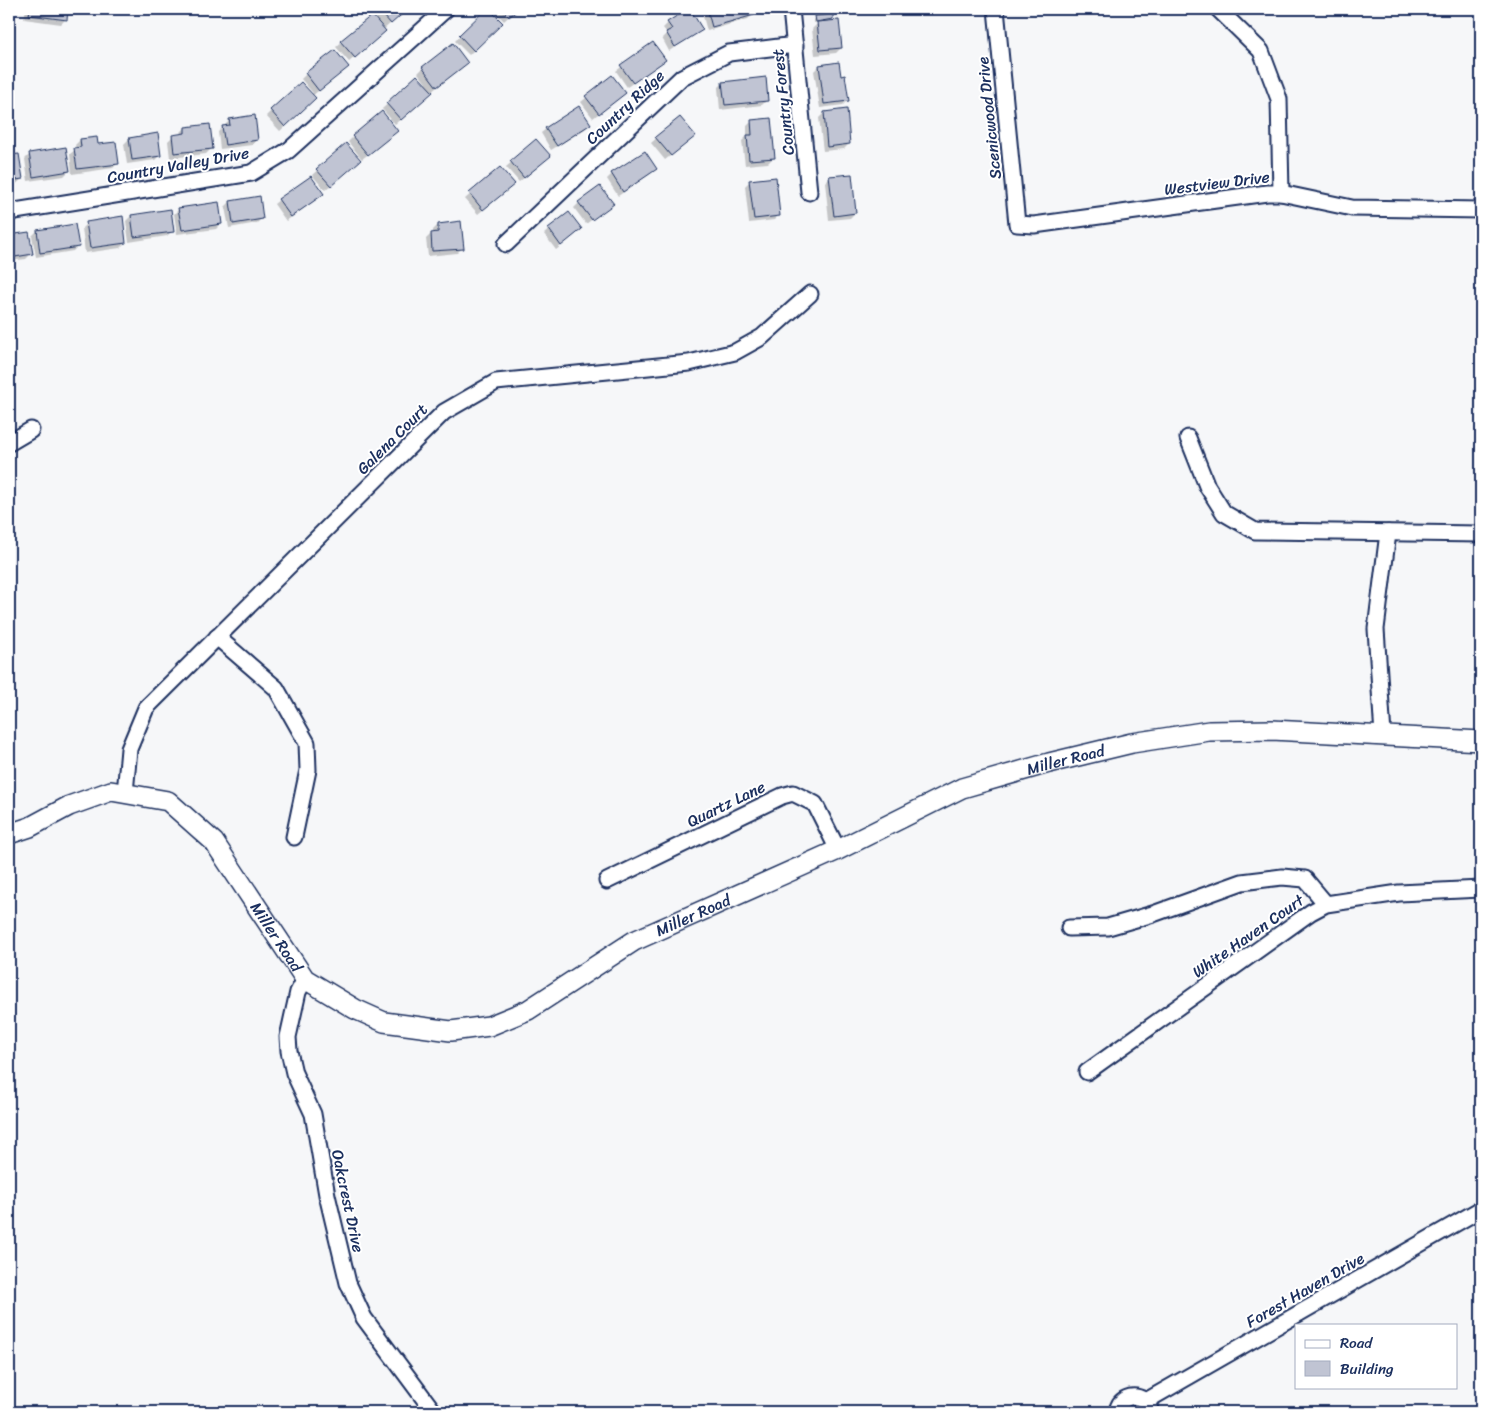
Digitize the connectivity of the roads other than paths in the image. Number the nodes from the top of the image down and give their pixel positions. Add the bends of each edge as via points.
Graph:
1 (446, 9) edge
2 (791, 9) edge
3 (996, 9) edge
4 (1218, 9) edge
5 (795, 45) junction
6 (809, 192) dead end
7 (1281, 193) junction
8 (1481, 210) edge
9 (9, 212) edge
10 (1017, 224) joint
11 (506, 244) dead end
12 (810, 294) dead end
13 (31, 430) dead end
14 (1188, 438) dead end
15 (9, 443) edge
16 (1388, 533) junction
17 (1481, 534) edge
18 (217, 637) junction
19 (1383, 735) junction
20 (1481, 741) edge
21 (125, 793) junction
22 (9, 834) edge
23 (294, 837) dead end
24 (838, 850) junction
25 (606, 882) dead end
26 (1481, 889) edge
27 (1326, 904) junction
28 (1069, 928) dead end
29 (305, 979) junction
30 (1087, 1072) dead end
31 (1481, 1210) edge
32 (1148, 1407) edge
33 (434, 1412) edge
34 (1117, 1412) edge

1 - 9 street, Country Valley Drive via 289,150 252,173
2 - 5 street, Country Forest
3 - 10 street, Scenicwood Drive
4 - 7 street via 1261,51 1279,99
5 - 6 street, Country Forest
5 - 11 street, Country Ridge via 729,53 682,77
7 - 8 street, Westview Drive via 1352,208
7 - 10 street, Westview Drive via 1034,226
12 - 18 street, Galena Court via 762,338 735,352 689,363 496,382 444,412
13 - 15 street
14 - 16 street via 1207,486 1224,514 1255,531
16 - 17 street
16 - 19 street via 1376,629
18 - 21 street, Galena Court via 146,708 129,749
18 - 23 street via 276,688 307,742 308,770
19 - 20 street, Miller Road
19 - 24 street, Miller Road via 1209,731 1132,743 962,788
21 - 22 street, Miller Road via 111,791
21 - 29 street, Miller Road via 168,801 214,842
24 - 25 street, Quartz Lane via 815,804 793,793
24 - 29 street, Miller Road via 634,941 528,1010 489,1026 450,1031 384,1022
26 - 27 street via 1400,893
27 - 28 street, White Haven Court via 1305,878 1282,877 1242,882 1108,927
27 - 30 street, White Haven Court
29 - 33 street, Oakcrest Drive via 298,992 288,1037 289,1051 294,1073 313,1114 327,1195 348,1283 364,1318
31 - 32 street, Forest Haven Drive
32 - 34 street via 1141,1398 1132,1396 1120,1403

